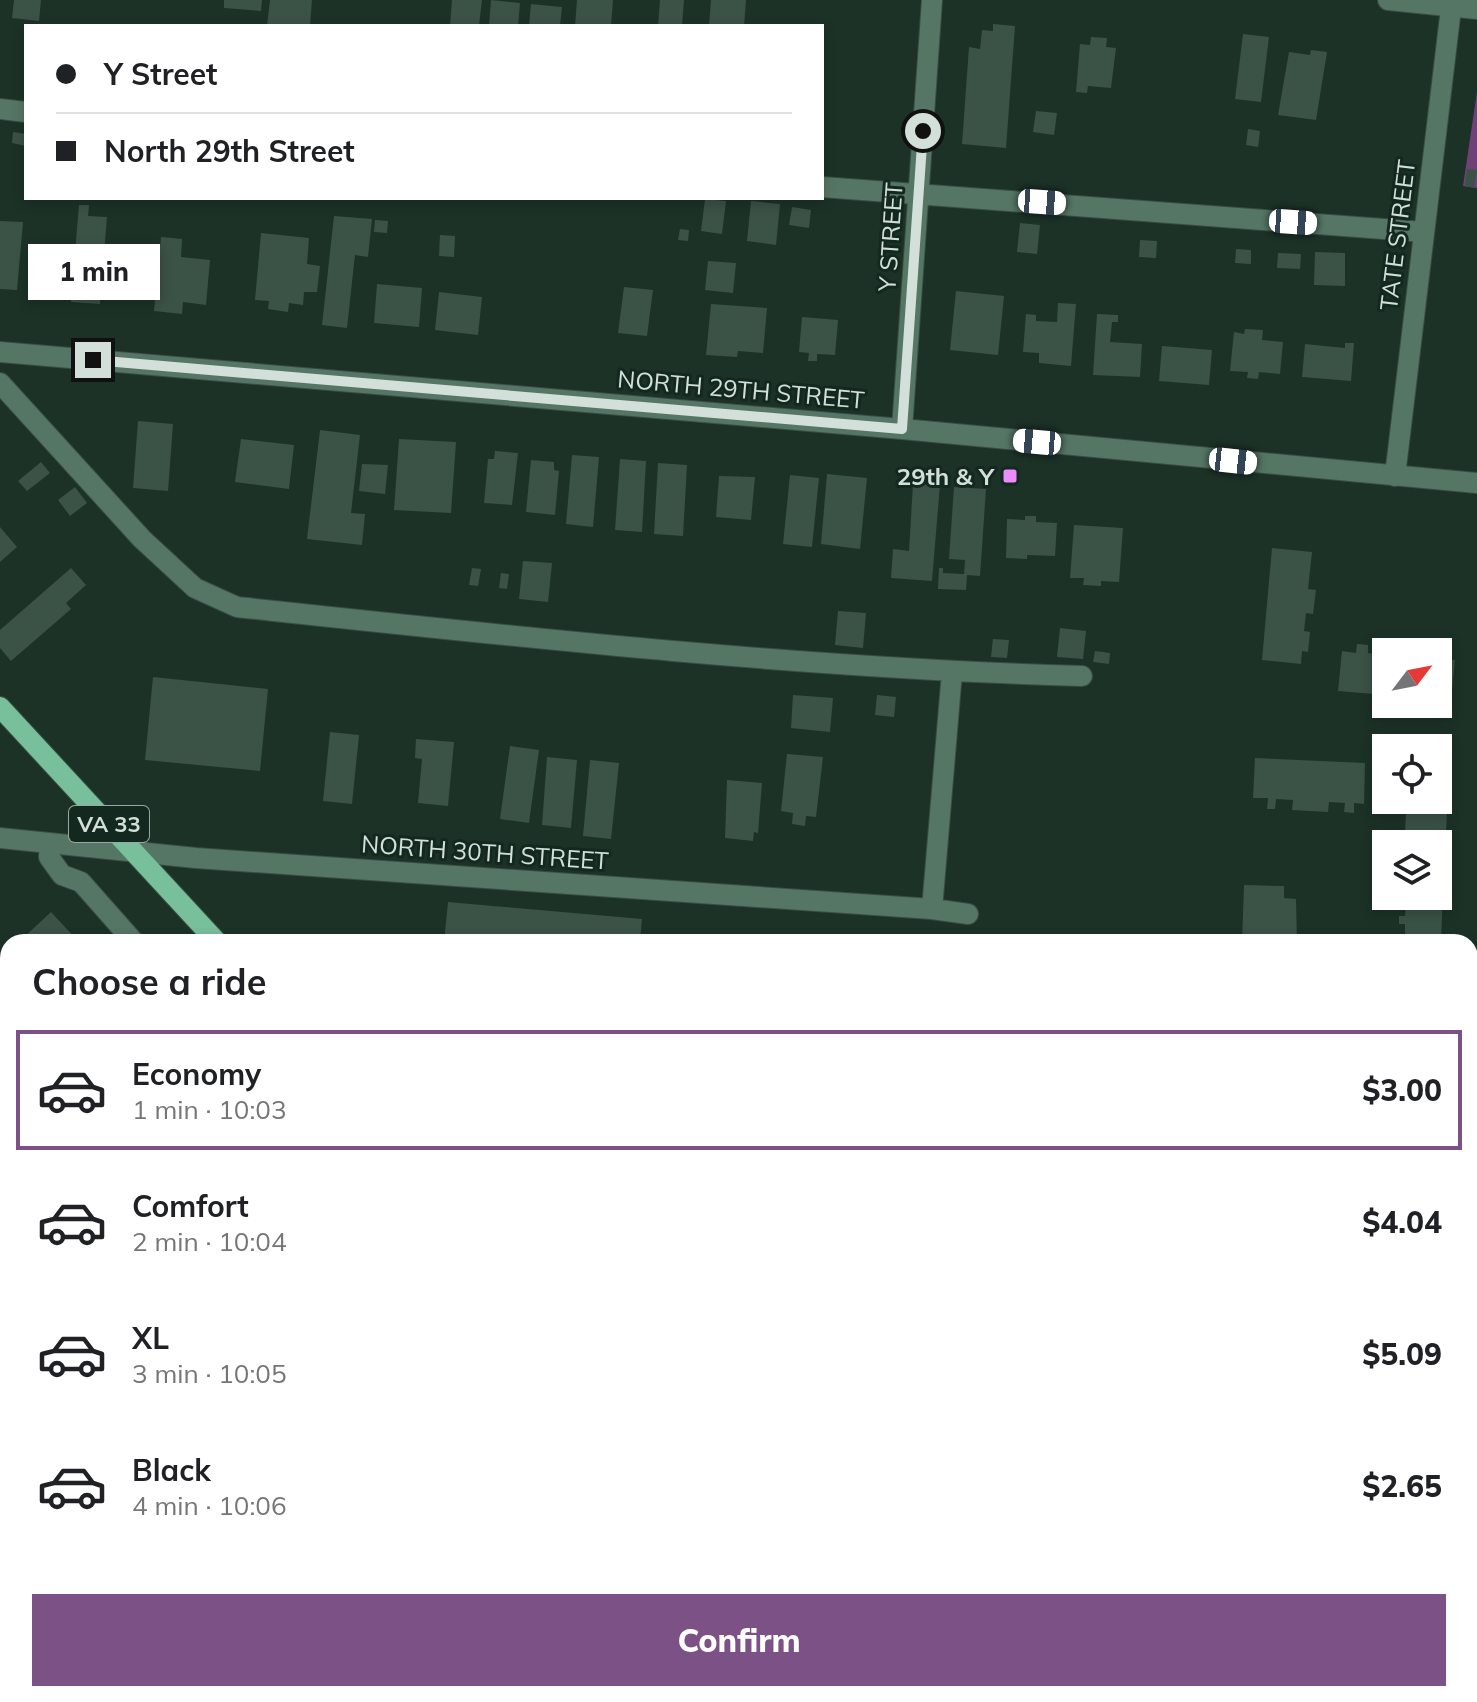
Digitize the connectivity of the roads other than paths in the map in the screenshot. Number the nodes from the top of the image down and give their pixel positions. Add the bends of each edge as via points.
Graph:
1 (932, 0) edge
2 (1388, 0) edge
3 (1451, 3) edge
4 (1477, 9) edge
5 (0, 109) edge
6 (24, 112) edge
7 (824, 187) edge
8 (919, 194) junction
9 (1424, 232) junction
10 (0, 352) edge
11 (0, 383) edge
12 (902, 429) junction
13 (1395, 476) junction
14 (1477, 483) edge
15 (952, 672) junction
16 (1082, 676) dead end
17 (0, 707) edge
18 (0, 838) edge
19 (50, 843) junction
20 (135, 851) junction
21 (932, 909) junction
22 (968, 914) dead end
23 (127, 934) edge
24 (210, 934) edge

1 - 8 street, Y STREET
2 - 3 street
3 - 4 street
3 - 9 street, TATE STREET
5 - 6 street
7 - 8 street
8 - 9 street
8 - 12 street, Y STREET
9 - 13 street, TATE STREET
10 - 12 street, NORTH 29TH STREET
11 - 15 street via 142,539 195,588 237,607 772,660
12 - 13 street, NORTH 29TH STREET
13 - 14 street, NORTH 29TH STREET
15 - 16 street
15 - 21 street
17 - 20 main road, VA 33
18 - 19 street, NORTH 30TH STREET
19 - 20 street, NORTH 30TH STREET
19 - 23 street via 49,857 62,875 81,882
20 - 21 street, NORTH 30TH STREET
20 - 24 main road, VA 33
21 - 22 street, NORTH 30TH STREET

